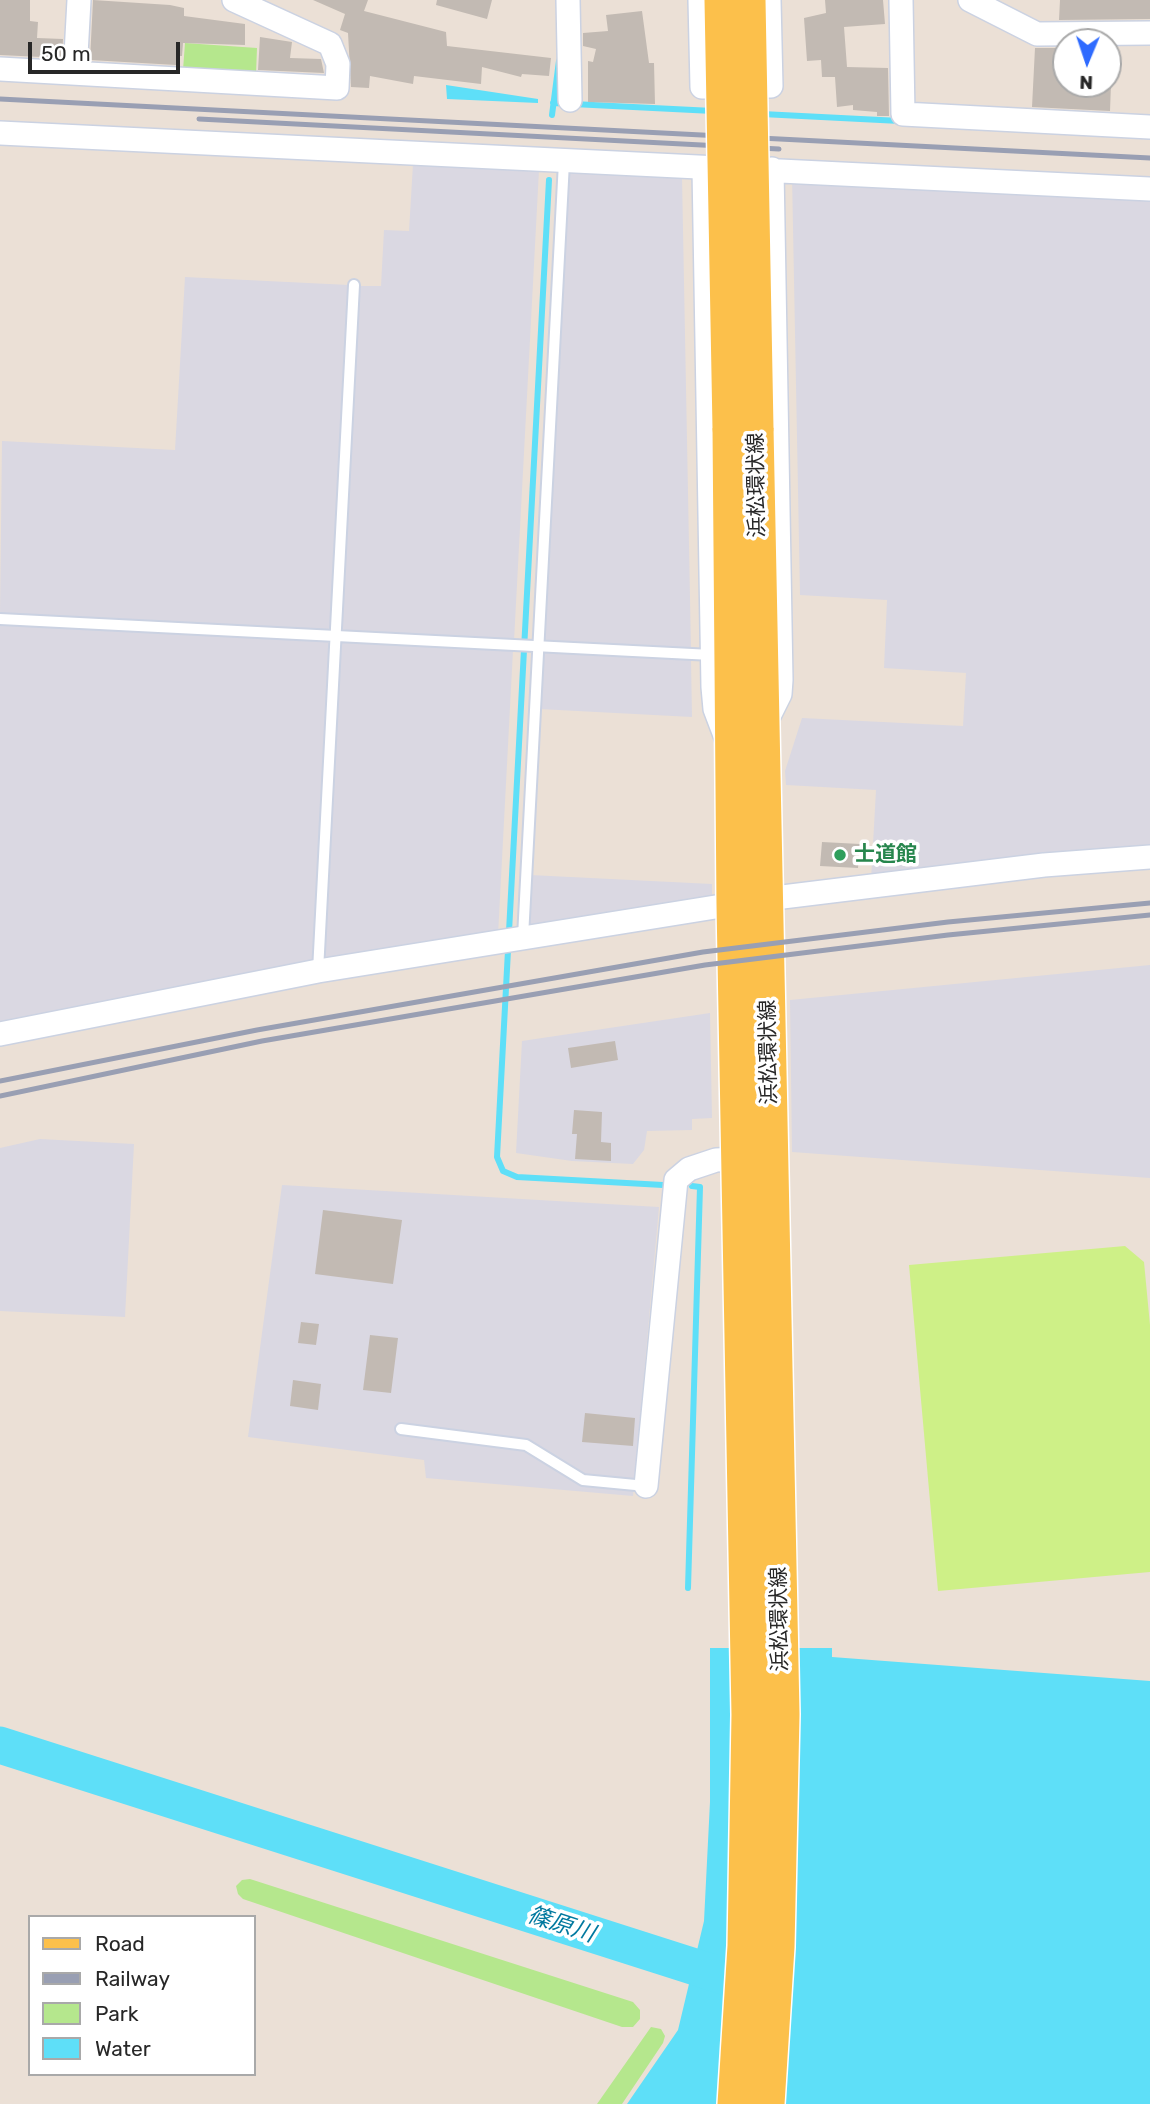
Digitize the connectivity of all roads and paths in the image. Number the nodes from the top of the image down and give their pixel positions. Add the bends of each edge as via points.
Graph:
1 (79, 0) edge
2 (234, 0) edge
3 (568, 0) edge
4 (700, 0) edge
5 (722, 0) edge
6 (748, 0) edge
7 (769, 0) edge
8 (901, 0) edge
9 (970, 0) edge
10 (1150, 33) edge
11 (0, 69) edge
12 (75, 73) junction
13 (570, 100) dead end
14 (1150, 127) edge
15 (0, 133) edge
16 (564, 163) junction
17 (704, 169) junction
18 (772, 169) junction
19 (1150, 189) edge
20 (354, 285) dead end
21 (743, 428) junction
22 (0, 619) edge
23 (335, 636) junction
24 (535, 647) junction
25 (712, 655) junction
26 (761, 731) junction
27 (735, 755) junction
28 (1150, 857) edge
29 (750, 902) junction
30 (513, 938) junction
31 (318, 971) junction
32 (0, 1034) edge
33 (750, 1141) junction
34 (401, 1429) dead end
35 (646, 1486) joint
36 (764, 1625) junction
37 (735, 2104) edge
38 (767, 2104) edge

1 - 12 street
2 - 12 street via 330,44 338,64 337,88
3 - 13 street
4 - 7 street via 702,88 771,86
5 - 21 main road, 浜松環状線, bridge
6 - 21 main road, 浜松環状線, bridge
8 - 14 street via 903,114
9 - 10 street via 1037,34
11 - 12 street
15 - 16 street
16 - 17 street
16 - 24 lane
17 - 18 street
17 - 25 street
18 - 19 street
18 - 26 street via 781,680 775,708
20 - 23 lane
21 - 26 main road, 浜松環状線
21 - 27 main road, 浜松環状線
22 - 23 lane
23 - 24 lane
23 - 31 lane
24 - 25 lane
24 - 30 lane
25 - 27 street via 715,709
26 - 29 main road, 浜松環状線
27 - 29 main road, 浜松環状線
28 - 29 street via 1044,865
29 - 30 street
29 - 33 main road, 浜松環状線
30 - 31 street
31 - 32 street
33 - 35 street via 716,1160 689,1168 676,1180
33 - 36 main road, 浜松環状線
34 - 35 lane via 526,1445 583,1480
36 - 37 main road, 浜松環状線
36 - 38 main road, 浜松環状線 via 778,1908

